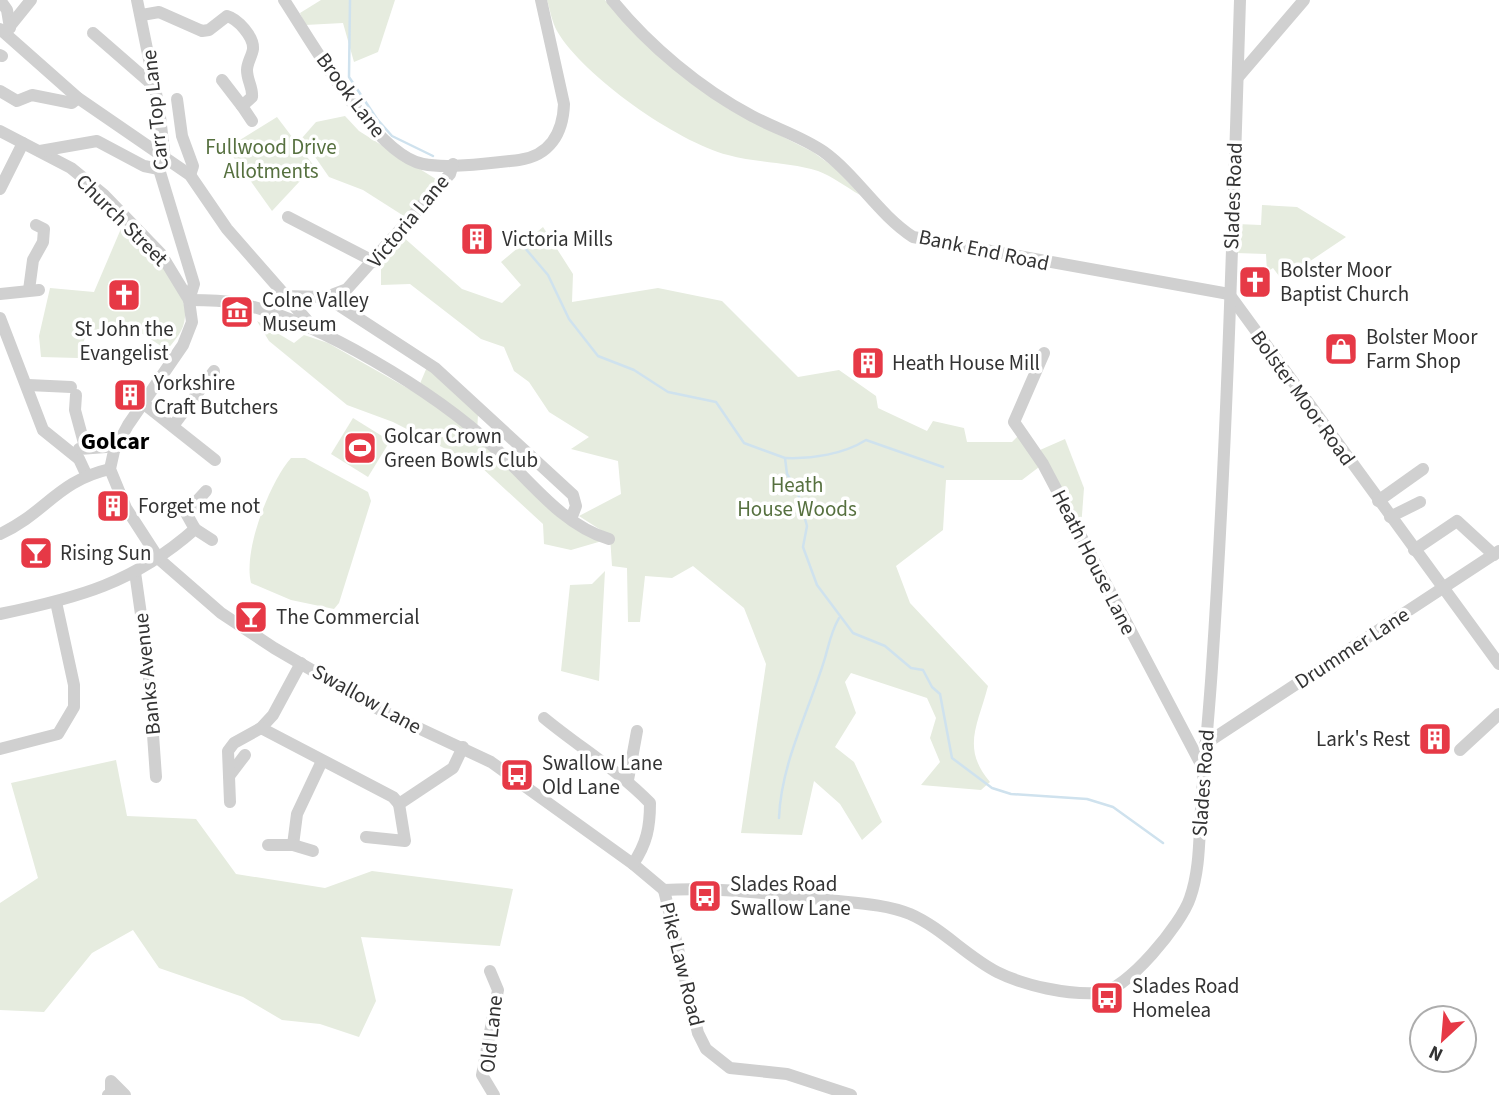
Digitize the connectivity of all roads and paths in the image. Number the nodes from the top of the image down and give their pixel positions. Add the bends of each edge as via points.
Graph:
1 (0, 0) edge
2 (31, 0) edge
3 (137, 0) edge
4 (284, 0) edge
5 (541, 0) edge
6 (612, 0) edge
7 (1240, 0) edge
8 (1304, 0) edge
9 (142, 15) junction
10 (5, 29) edge
11 (93, 33) dead end
12 (1239, 76) junction
13 (222, 80) dead end
14 (155, 87) junction
15 (0, 91) edge
16 (78, 98) junction
17 (177, 99) dead end
18 (242, 106) junction
19 (252, 121) dead end
20 (0, 131) edge
21 (23, 143) junction
22 (40, 152) junction
23 (162, 164) junction
24 (453, 164) junction
25 (190, 175) junction
26 (0, 190) edge
27 (288, 218) dead end
28 (36, 225) dead end
29 (374, 262) junction
30 (0, 294) edge
31 (1228, 294) junction
32 (283, 296) junction
33 (326, 298) junction
34 (189, 300) junction
35 (0, 318) edge
36 (314, 329) junction
37 (1044, 353) dead end
38 (214, 372) dead end
39 (28, 385) junction
40 (143, 403) junction
41 (173, 426) junction
42 (106, 447) dead end
43 (79, 449) junction
44 (215, 460) dead end
45 (110, 469) junction
46 (1423, 469) dead end
47 (86, 474) junction
48 (206, 491) dead end
49 (1378, 501) junction
50 (1420, 502) dead end
51 (1390, 517) junction
52 (571, 519) junction
53 (195, 529) junction
54 (0, 534) edge
55 (609, 539) dead end
56 (212, 540) dead end
57 (1414, 550) junction
58 (1497, 553) edge
59 (159, 559) junction
60 (135, 572) junction
61 (1444, 588) junction
62 (56, 602) junction
63 (0, 614) edge
64 (301, 663) junction
65 (1499, 664) edge
66 (1499, 714) edge
67 (544, 718) dead end
68 (261, 728) junction
69 (637, 732) dead end
70 (1205, 744) junction
71 (463, 747) junction
72 (0, 749) edge
73 (1460, 750) dead end
74 (245, 755) dead end
75 (322, 761) junction
76 (1204, 770) junction
77 (229, 776) junction
78 (156, 777) dead end
79 (628, 780) junction
80 (230, 802) dead end
81 (399, 804) junction
82 (366, 836) dead end
83 (268, 845) dead end
84 (293, 845) junction
85 (313, 851) dead end
86 (633, 863) junction
87 (664, 890) junction
88 (490, 971) dead end
89 (845, 1094) edge
90 (108, 1095) edge
91 (125, 1095) edge
92 (494, 1095) edge

1 - 10 street via 7,10
2 - 10 street
3 - 9 street, Carr Top Lane
4 - 24 street, Brook Lane via 363,116 391,148 420,164
5 - 24 street via 564,104 555,140 544,152 529,158
6 - 31 street, Bank End Road via 704,84 749,115 804,139 840,164 878,208 913,237
7 - 12 street, Slades Road
8 - 12 street
9 - 14 street, Carr Top Lane
9 - 18 street via 159,12 202,31 209,30 225,11 233,18 252,38 247,68 252,97
10 - 16 street
11 - 14 street
12 - 31 street, Slades Road
13 - 18 street
14 - 23 street, Carr Top Lane
15 - 16 street via 17,100 32,94 72,103
16 - 23 street
17 - 25 street via 181,136 193,166
18 - 19 street
20 - 21 street, Church Street
21 - 22 street, Church Street
21 - 26 street
22 - 23 street via 97,141 144,166
22 - 34 street, Church Street via 71,168 104,195 161,254
23 - 25 street
23 - 34 street, Carr Top Lane via 194,284
24 - 29 street, Victoria Lane via 450,174
25 - 32 street via 227,229
27 - 29 street
28 - 30 street via 44,229 33,260 34,290
29 - 33 street, Victoria Lane via 348,289
31 - 49 street, Bolster Moor Road
31 - 70 street, Slades Road via 1215,625
32 - 33 street
32 - 36 street
33 - 52 street via 435,368 573,495 576,506
34 - 36 street via 240,304
34 - 40 street via 192,322 183,345
35 - 39 street
36 - 52 street via 463,419
37 - 76 street, Heath House Lane via 1014,422 1043,464
38 - 41 street
39 - 43 street via 43,430
39 - 43 street via 73,391
40 - 41 street
40 - 45 street via 114,451
41 - 44 street
42 - 43 street
43 - 47 street
45 - 47 street
45 - 59 street, Swallow Lane via 126,508
46 - 49 street
47 - 54 street via 65,485 20,525
48 - 53 street via 186,513
49 - 51 street, Bolster Moor Road
50 - 51 street
51 - 57 street, Bolster Moor Road
52 - 55 street
53 - 56 street
53 - 59 street
57 - 58 street via 1457,521
57 - 61 street, Bolster Moor Road
58 - 61 street, Drummer Lane
59 - 60 street
59 - 64 street, Swallow Lane via 221,613
60 - 62 street via 104,588
60 - 78 street, Banks Avenue via 148,664
61 - 65 street, Bolster Moor Road
61 - 70 street, Drummer Lane
62 - 63 street
62 - 72 street via 75,707 58,734
64 - 68 street
64 - 71 street, Swallow Lane via 382,711
66 - 73 street
67 - 79 street
68 - 75 street
68 - 77 street via 228,751
69 - 79 street
70 - 76 street, Slades Road
71 - 81 street via 453,768
71 - 86 street, Swallow Lane via 535,791
74 - 77 street
75 - 81 street
75 - 84 street via 297,814
76 - 87 street, Slades Road via 1196,877 1189,902 1154,952 1104,993 1045,987 996,972 907,913 775,893
77 - 80 street
79 - 86 street via 650,803 650,829
81 - 82 street via 405,841
83 - 84 street
84 - 85 street
86 - 87 street, Swallow Lane
87 - 89 street, Pike Law Road via 698,1033 706,1049 730,1068 787,1074
88 - 92 street, Old Lane via 498,990 482,1075
90 - 91 street via 111,1082

